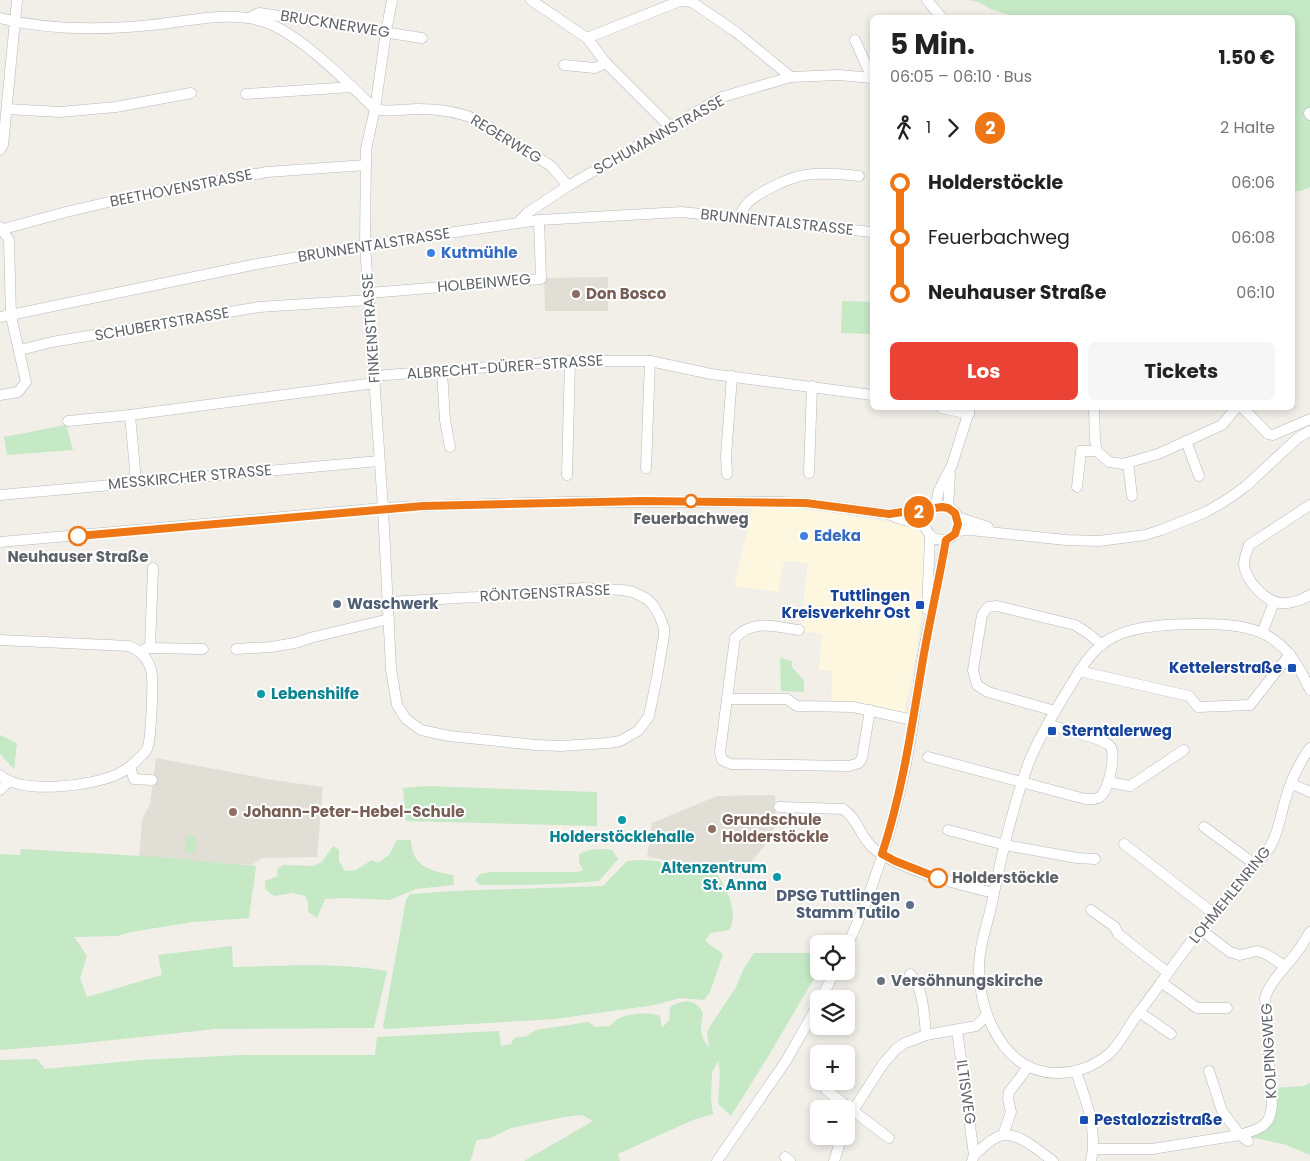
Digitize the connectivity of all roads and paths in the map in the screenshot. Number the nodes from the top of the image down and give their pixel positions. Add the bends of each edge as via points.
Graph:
1 (18, 0) edge
2 (392, 0) edge
3 (531, 0) edge
4 (927, 0) edge
5 (940, 15) edge
6 (0, 18) edge
7 (249, 18) junction
8 (16, 22) junction
9 (386, 32) junction
10 (422, 38) dead end
11 (587, 38) junction
12 (855, 40) dead end
13 (606, 63) junction
14 (564, 65) dead end
15 (870, 74) edge
16 (792, 77) junction
17 (870, 78) edge
18 (352, 87) junction
19 (191, 93) dead end
20 (246, 94) dead end
21 (375, 108) junction
22 (7, 109) junction
23 (670, 127) junction
24 (0, 150) edge
25 (366, 166) junction
26 (859, 176) dead end
27 (568, 186) junction
28 (738, 218) junction
29 (539, 220) junction
30 (518, 222) junction
31 (0, 229) edge
32 (870, 232) edge
33 (365, 245) junction
34 (369, 297) junction
35 (5, 316) edge
36 (20, 350) junction
37 (570, 361) junction
38 (650, 361) junction
39 (442, 371) junction
40 (732, 376) junction
41 (374, 380) junction
42 (812, 386) junction
43 (0, 395) edge
44 (870, 395) edge
45 (1094, 410) edge
46 (1234, 410) edge
47 (1245, 410) edge
48 (969, 411) edge
49 (130, 415) junction
50 (1310, 419) edge
51 (68, 421) dead end
52 (1310, 431) edge
53 (1186, 441) junction
54 (450, 447) dead end
55 (1097, 451) junction
56 (379, 461) junction
57 (1128, 464) junction
58 (952, 465) junction
59 (646, 468) dead end
60 (809, 473) dead end
61 (728, 474) dead end
62 (567, 475) dead end
63 (1199, 476) dead end
64 (136, 482) junction
65 (1078, 487) dead end
66 (0, 494) edge
67 (1132, 496) dead end
68 (1310, 505) edge
69 (383, 508) junction
70 (948, 508) junction
71 (932, 510) junction
72 (893, 516) junction
73 (957, 517) junction
74 (925, 526) junction
75 (957, 531) junction
76 (1012, 534) junction
77 (930, 536) junction
78 (946, 540) junction
79 (0, 542) edge
80 (153, 568) dead end
81 (1310, 595) edge
82 (388, 602) junction
83 (1274, 602) junction
84 (389, 619) junction
85 (799, 630) dead end
86 (1262, 633) junction
87 (0, 640) edge
88 (925, 644) junction
89 (1102, 645) junction
90 (150, 648) junction
91 (203, 649) dead end
92 (236, 649) dead end
93 (140, 651) junction
94 (1290, 654) junction
95 (1080, 671) junction
96 (1310, 690) edge
97 (726, 699) junction
98 (870, 710) junction
99 (1055, 712) junction
100 (913, 720) junction
101 (1048, 724) junction
102 (1310, 748) edge
103 (1184, 750) dead end
104 (928, 757) dead end
105 (130, 767) junction
106 (4, 778) edge
107 (108, 778) junction
108 (134, 779) junction
109 (152, 780) dead end
110 (1022, 782) junction
111 (1108, 782) junction
112 (1292, 784) junction
113 (0, 790) edge
114 (1310, 792) edge
115 (779, 807) dead end
116 (1204, 827) dead end
117 (948, 830) dead end
118 (1124, 844) dead end
119 (1005, 845) junction
120 (882, 854) junction
121 (1095, 859) dead end
122 (1256, 865) junction
123 (994, 893) junction
124 (1091, 910) dead end
125 (1213, 913) junction
126 (1201, 930) junction
127 (1310, 932) edge
128 (852, 935) edge
129 (1285, 966) junction
130 (1168, 973) junction
131 (910, 974) dead end
132 (1161, 982) junction
133 (1227, 1008) dead end
134 (1139, 1012) junction
135 (987, 1015) junction
136 (810, 1019) edge
137 (957, 1030) junction
138 (1171, 1034) dead end
139 (926, 1035) junction
140 (1028, 1067) junction
141 (1209, 1070) dead end
142 (1076, 1072) junction
143 (826, 1090) dead end
144 (841, 1100) edge
145 (855, 1108) edge
146 (855, 1110) edge
147 (1003, 1135) junction
148 (890, 1138) dead end
149 (1244, 1138) junction
150 (839, 1145) edge
151 (1093, 1149) junction
152 (973, 1158) edge
153 (717, 1161) edge
154 (834, 1161) edge
155 (1053, 1161) edge
156 (1091, 1161) edge

1 - 8 street
2 - 9 street, FINKENSTRASSE
3 - 11 street
4 - 5 street
6 - 8 street
7 - 8 street via 193,19 113,29
7 - 9 street, BRUCKNERWEG via 259,13
7 - 18 street via 286,33
8 - 22 street
9 - 10 street, BRUCKNERWEG
9 - 21 street, FINKENSTRASSE
11 - 13 street
11 - 16 street via 680,1 692,2
12 - 15 street, SCHUMANNSTRASSE
13 - 14 street via 595,68
13 - 23 street
16 - 17 street, SCHUMANNSTRASSE
16 - 23 street, SCHUMANNSTRASSE via 722,97
18 - 20 street
18 - 21 street
19 - 22 street via 116,107 60,112
21 - 25 street, FINKENSTRASSE via 366,149
21 - 27 street, REGERWEG via 383,111 449,111 469,116 551,166
22 - 24 street
23 - 27 street, SCHUMANNSTRASSE
25 - 31 street, BEETHOVENSTRASSE via 268,172 220,180 133,196
25 - 33 street, FINKENSTRASSE
26 - 28 street via 816,174 791,179 752,199
27 - 30 street, SCHUMANNSTRASSE
28 - 29 street, BRUNNENTALSTRASSE via 682,212
28 - 32 street, BRUNNENTALSTRASSE
29 - 30 street, BRUNNENTALSTRASSE
29 - 34 street, HOLBEINWEG via 541,278
30 - 33 street, BRUNNENTALSTRASSE
31 - 35 street via 9,240
33 - 34 street, FINKENSTRASSE
33 - 35 street, BRUNNENTALSTRASSE
34 - 36 street, SCHUBERTSTRASSE via 259,307
34 - 41 street, FINKENSTRASSE
35 - 36 street
36 - 43 street via 26,382 18,392
37 - 38 street, ALBRECHT-DÜRER-STRASSE
37 - 39 street, ALBRECHT-DÜRER-STRASSE
37 - 62 street
38 - 40 street, ALBRECHT-DÜRER-STRASSE
38 - 59 street
39 - 41 street, ALBRECHT-DÜRER-STRASSE
39 - 54 street
40 - 42 street, ALBRECHT-DÜRER-STRASSE
40 - 61 street via 726,456
41 - 49 street, ALBRECHT-DÜRER-STRASSE
41 - 56 street, FINKENSTRASSE
42 - 44 street, ALBRECHT-DÜRER-STRASSE
42 - 60 street
45 - 55 street
46 - 53 street via 1222,424
47 - 50 street via 1268,434 1274,436
48 - 58 street
49 - 51 street, ALBRECHT-DÜRER-STRASSE
49 - 64 street
52 - 76 street via 1228,499 1206,512 1161,530 1098,541
53 - 57 street
53 - 63 street
55 - 57 street via 1109,462
55 - 65 street via 1081,451
56 - 64 street, MESSKIRCHER STRASSE
56 - 69 street, FINKENSTRASSE
57 - 67 street
58 - 70 street
58 - 71 street
64 - 66 street, MESSKIRCHER STRASSE
68 - 83 street via 1249,545 1246,553 1246,574
69 - 72 street via 566,502 773,502 806,503
69 - 79 street
69 - 82 street, RÖNTGENSTRASSE
70 - 71 street
70 - 73 street
71 - 72 street via 909,511
71 - 74 street
72 - 74 street
73 - 75 street
73 - 76 street
74 - 77 street
75 - 76 street
75 - 78 street
77 - 78 street
77 - 88 street
78 - 88 street
80 - 90 street
81 - 83 street via 1292,603
82 - 84 street, RÖNTGENSTRASSE
82 - 84 street, RÖNTGENSTRASSE via 583,588 632,592 653,605 664,628 658,677 648,716 638,731 608,744 512,744 421,730 406,719 397,705 391,669
83 - 86 street
84 - 92 street via 295,643
85 - 97 street via 760,625 743,630 735,638
86 - 89 street via 1234,624 1166,626 1124,632
86 - 94 street via 1285,647
87 - 93 street via 117,644
88 - 100 street
89 - 95 street
89 - 99 street via 1075,625 997,606 988,607 982,615 973,670 977,685 988,692
90 - 91 street
90 - 93 street
93 - 105 street via 152,670 150,730 147,749
94 - 95 street via 1250,706 1198,707 1189,696
94 - 96 street
95 - 99 street
97 - 98 street via 787,699 797,706
97 - 98 street via 720,752 722,760 731,764 856,764 862,758
98 - 100 street
99 - 101 street
100 - 120 street via 897,804
101 - 110 street
101 - 111 street via 1109,745 1112,764
102 - 112 street, LOHMEHLENRING
103 - 111 street via 1130,786
104 - 110 street
105 - 107 street
105 - 108 street
106 - 107 street via 22,785 68,786
106 - 113 street
107 - 108 street
108 - 109 street
110 - 111 street via 1094,800 1104,793
110 - 119 street
112 - 114 street
112 - 122 street, LOHMEHLENRING via 1272,843
115 - 120 street via 843,809 872,847
116 - 122 street
117 - 119 street
118 - 125 street
119 - 121 street
119 - 123 street
120 - 123 street via 938,878
120 - 128 street
122 - 125 street, LOHMEHLENRING
123 - 135 street via 978,971
124 - 130 street
125 - 126 street, LOHMEHLENRING
126 - 129 street via 1230,952 1240,955 1257,951
126 - 130 street, LOHMEHLENRING
127 - 129 street, KOLPINGWEG
129 - 149 street, KOLPINGWEG via 1265,998 1272,1111 1267,1123
130 - 132 street, LOHMEHLENRING
131 - 139 street via 916,980
132 - 133 street via 1197,1008
132 - 134 street, LOHMEHLENRING
134 - 138 street
134 - 142 street, LOHMEHLENRING via 1116,1047 1092,1065
135 - 137 street via 976,1026
135 - 140 street via 1000,1042
136 - 153 street via 786,1061
137 - 139 street
137 - 152 street, ILTISWEG
139 - 145 street via 905,1043 891,1054
140 - 142 street, LOHMEHLENRING via 1049,1072
140 - 147 street via 1009,1092 1011,1112
141 - 149 street via 1222,1110
142 - 151 street via 1091,1119
143 - 144 street
146 - 148 street
147 - 152 street
147 - 155 street via 1025,1141
149 - 151 street via 1152,1149
150 - 154 street
151 - 156 street

